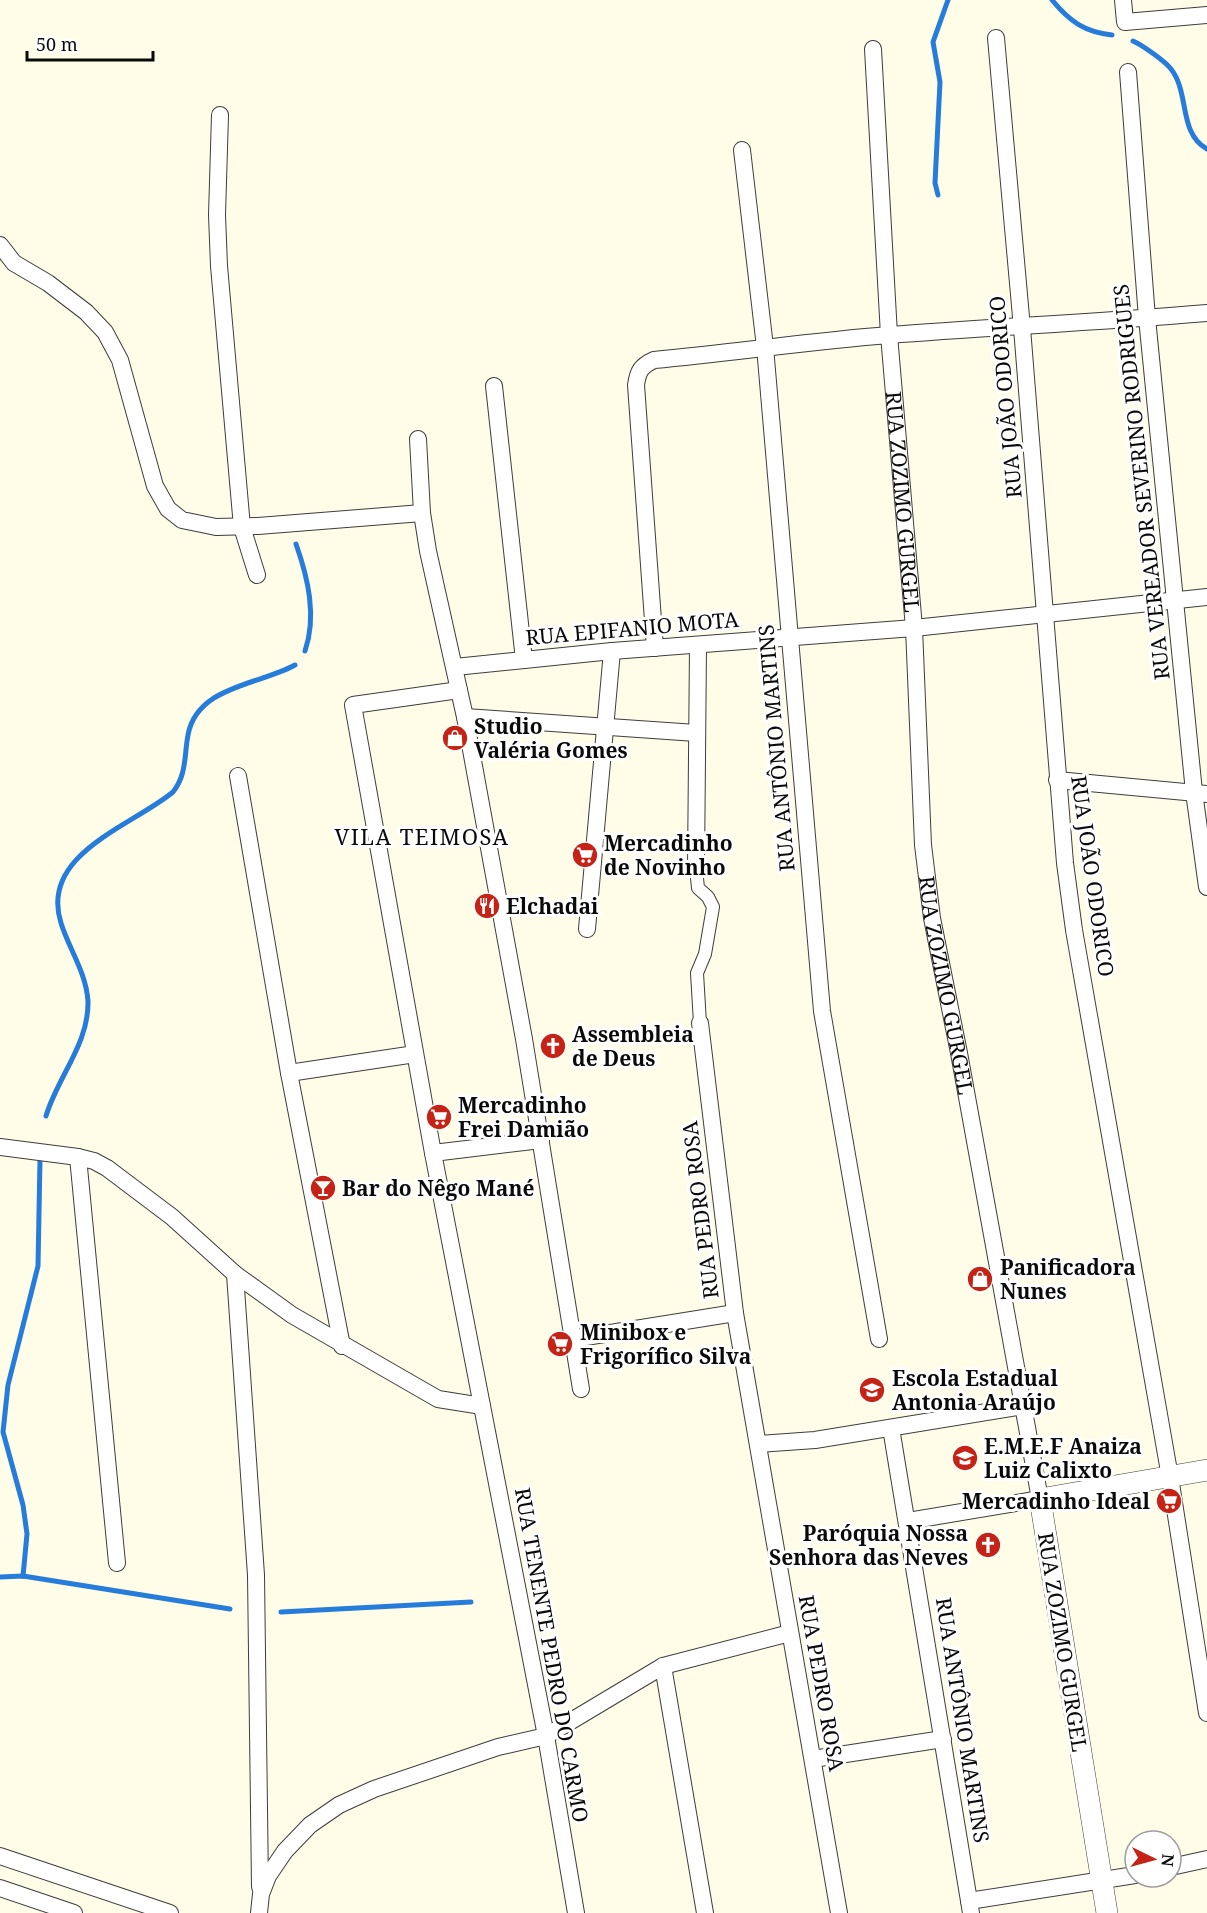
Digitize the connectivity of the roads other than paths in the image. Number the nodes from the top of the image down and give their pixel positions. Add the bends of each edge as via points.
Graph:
1 (1123, 0) edge
2 (1207, 15) edge
3 (996, 38) dead end
4 (873, 49) dead end
5 (1128, 72) dead end
6 (220, 115) dead end
7 (742, 150) dead end
8 (0, 245) edge
9 (1207, 313) edge
10 (1147, 318) junction
11 (1022, 328) junction
12 (889, 335) junction
13 (765, 347) junction
14 (494, 386) dead end
15 (418, 439) dead end
16 (422, 513) junction
17 (242, 527) junction
18 (257, 575) dead end
19 (1207, 597) edge
20 (1175, 600) junction
21 (1045, 615) junction
22 (914, 628) junction
23 (790, 638) junction
24 (698, 646) junction
25 (655, 648) junction
26 (612, 651) junction
27 (524, 660) junction
28 (455, 668) junction
29 (459, 690) junction
30 (465, 717) junction
31 (606, 725) junction
32 (696, 733) junction
33 (238, 776) dead end
34 (1057, 780) junction
35 (1200, 793) edge
36 (696, 867) joint
37 (1207, 887) edge
38 (587, 929) dead end
39 (700, 1023) joint
40 (415, 1054) junction
41 (289, 1073) junction
42 (541, 1140) junction
43 (0, 1147) edge
44 (433, 1154) junction
45 (78, 1157) junction
46 (235, 1274) junction
47 (735, 1313) junction
48 (573, 1339) junction
49 (879, 1339) dead end
50 (342, 1346) junction
51 (581, 1389) dead end
52 (482, 1406) junction
53 (1023, 1406) junction
54 (891, 1428) junction
55 (758, 1444) junction
56 (1207, 1470) edge
57 (1170, 1477) junction
58 (1040, 1498) junction
59 (908, 1521) junction
60 (117, 1563) dead end
61 (790, 1633) junction
62 (1203, 1662) edge
63 (663, 1666) junction
64 (1207, 1713) edge
65 (546, 1736) junction
66 (943, 1739) junction
67 (813, 1759) junction
68 (0, 1856) edge
69 (1207, 1859) edge
70 (1183, 1864) edge
71 (1123, 1877) edge
72 (1101, 1882) junction
73 (0, 1888) edge
74 (261, 1894) junction
75 (970, 1907) edge
76 (74, 1913) edge
77 (170, 1913) edge
78 (259, 1913) edge
79 (576, 1913) edge
80 (705, 1913) edge
81 (839, 1913) edge
82 (1107, 1913) edge

1 - 2 street via 1125,22
3 - 11 street, RUA JOÃO ODORICO
4 - 12 street, RUA ZOZIMO GURGEL
5 - 10 street, RUA VEREADOR SEVERINO RODRIGUES
6 - 17 street via 219,266
7 - 13 street, RUA ANTÔNIO MARTINS
8 - 17 street via 14,263 48,283 105,332 120,360 155,486 168,509 195,525
9 - 10 street
10 - 11 street
10 - 20 street, RUA VEREADOR SEVERINO RODRIGUES
11 - 12 street
11 - 21 street, RUA JOÃO ODORICO
12 - 13 street
12 - 22 street, RUA ZOZIMO GURGEL
13 - 23 street, RUA ANTÔNIO MARTINS
13 - 25 street via 654,360 640,369 636,385
14 - 27 street
15 - 16 street
16 - 17 street
16 - 28 street
17 - 18 street
19 - 20 street, RUA EPIFANIO MOTA
20 - 21 street, RUA EPIFANIO MOTA
20 - 35 street, RUA VEREADOR SEVERINO RODRIGUES
21 - 22 street, RUA EPIFANIO MOTA
21 - 34 street, RUA JOÃO ODORICO
22 - 23 street, RUA EPIFANIO MOTA
22 - 53 street, RUA ZOZIMO GURGEL via 920,792 932,918
23 - 24 street, RUA EPIFANIO MOTA
23 - 49 street, RUA ANTÔNIO MARTINS via 822,1011
24 - 25 street, RUA EPIFANIO MOTA
24 - 32 street, RUA PEDRO ROSA
25 - 26 street, RUA EPIFANIO MOTA
26 - 27 street, RUA EPIFANIO MOTA
26 - 31 street
27 - 28 street, RUA EPIFANIO MOTA
28 - 29 street
29 - 30 street
29 - 40 street, RUA TENENTE PEDRO DO CARMO via 353,705
30 - 31 street
30 - 42 street
31 - 32 street
31 - 38 street
32 - 36 street, RUA PEDRO ROSA
33 - 41 street
34 - 35 street
34 - 57 street, RUA JOÃO ODORICO via 1074,930
35 - 37 street, RUA VEREADOR SEVERINO RODRIGUES
36 - 39 street, RUA PEDRO ROSA via 698,888 713,907 705,954 697,972
39 - 47 street, RUA PEDRO ROSA
40 - 41 street
40 - 44 street, RUA TENENTE PEDRO DO CARMO
41 - 50 street
42 - 44 street
42 - 48 street
43 - 45 street
44 - 52 street, RUA TENENTE PEDRO DO CARMO
45 - 46 street via 107,1168 172,1217
45 - 60 street
46 - 50 street
46 - 74 street via 256,1575
47 - 48 street
47 - 55 street, RUA PEDRO ROSA
48 - 51 street
50 - 52 street via 438,1399
52 - 65 street, RUA TENENTE PEDRO DO CARMO
53 - 54 street
53 - 58 street, RUA ZOZIMO GURGEL
54 - 55 street
54 - 59 street, RUA ANTÔNIO MARTINS
55 - 61 street, RUA PEDRO ROSA
56 - 57 street
57 - 58 street
57 - 62 street, RUA JOÃO ODORICO
58 - 59 street
58 - 72 street, RUA ZOZIMO GURGEL
59 - 66 street, RUA ANTÔNIO MARTINS
61 - 63 street
61 - 67 street, RUA PEDRO ROSA
62 - 64 street, RUA JOÃO ODORICO
63 - 65 street
63 - 80 street
65 - 74 street via 498,1747 374,1789 339,1805 285,1851
65 - 79 street, RUA TENENTE PEDRO DO CARMO
66 - 67 street
66 - 75 street, RUA ANTÔNIO MARTINS
67 - 81 street, RUA PEDRO ROSA
68 - 77 street
69 - 70 street
71 - 72 street
72 - 75 street
72 - 82 street, RUA ZOZIMO GURGEL
73 - 76 street
74 - 78 street

